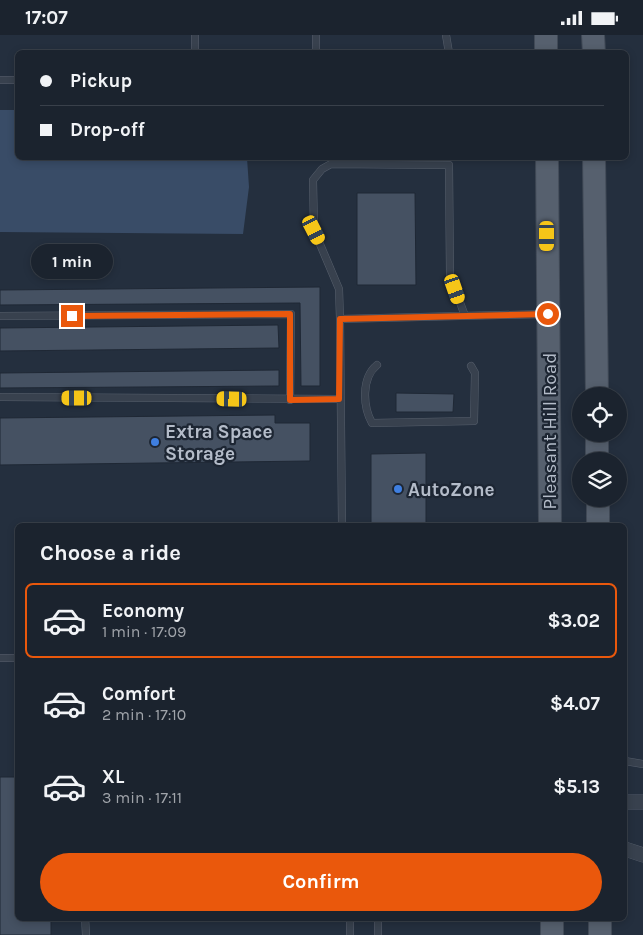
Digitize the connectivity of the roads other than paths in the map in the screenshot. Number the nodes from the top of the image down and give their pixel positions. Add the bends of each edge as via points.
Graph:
1 (195, 35) edge
2 (316, 35) edge
3 (446, 35) edge
4 (546, 35) edge
5 (593, 35) edge
6 (195, 50) edge
7 (316, 50) edge
8 (448, 50) edge
9 (546, 50) edge
10 (594, 50) edge
11 (0, 80) edge
12 (15, 80) edge
13 (547, 160) edge
14 (594, 160) edge
15 (548, 314) junction
16 (0, 316) edge
17 (465, 316) junction
18 (340, 319) junction
19 (377, 365) dead end
20 (471, 366) dead end
21 (597, 387) edge
22 (0, 397) edge
23 (339, 399) junction
24 (290, 400) junction
25 (598, 507) edge
26 (342, 523) edge
27 (550, 523) edge
28 (598, 523) edge
29 (0, 658) edge
30 (15, 658) edge
31 (627, 761) edge
32 (643, 764) edge
33 (627, 802) edge
34 (643, 802) edge
35 (627, 850) edge
36 (643, 855) edge
37 (85, 921) edge
38 (350, 921) edge
39 (378, 921) edge
40 (552, 921) edge
41 (600, 921) edge
42 (86, 935) edge
43 (350, 935) edge
44 (378, 935) edge
45 (552, 935) edge
46 (600, 935) edge

1 - 6 lane
2 - 7 lane
3 - 8 lane
4 - 9 main road
5 - 10 main road
11 - 12 lane
13 - 15 main road, Pleasant Hill Road
14 - 21 main road
15 - 17 lane
15 - 27 main road, Pleasant Hill Road
16 - 24 lane via 290,314
17 - 18 lane
17 - 18 lane via 450,275 449,165 331,164 313,180 314,230 339,289
18 - 23 lane
19 - 20 lane via 366,379 367,414 372,423 474,421 475,373
22 - 24 lane
23 - 24 lane
23 - 26 lane
25 - 28 main road
29 - 30 lane
31 - 32 lane
33 - 34 street
35 - 36 street
37 - 42 lane
38 - 43 lane
39 - 44 lane
40 - 45 main road
41 - 46 main road

